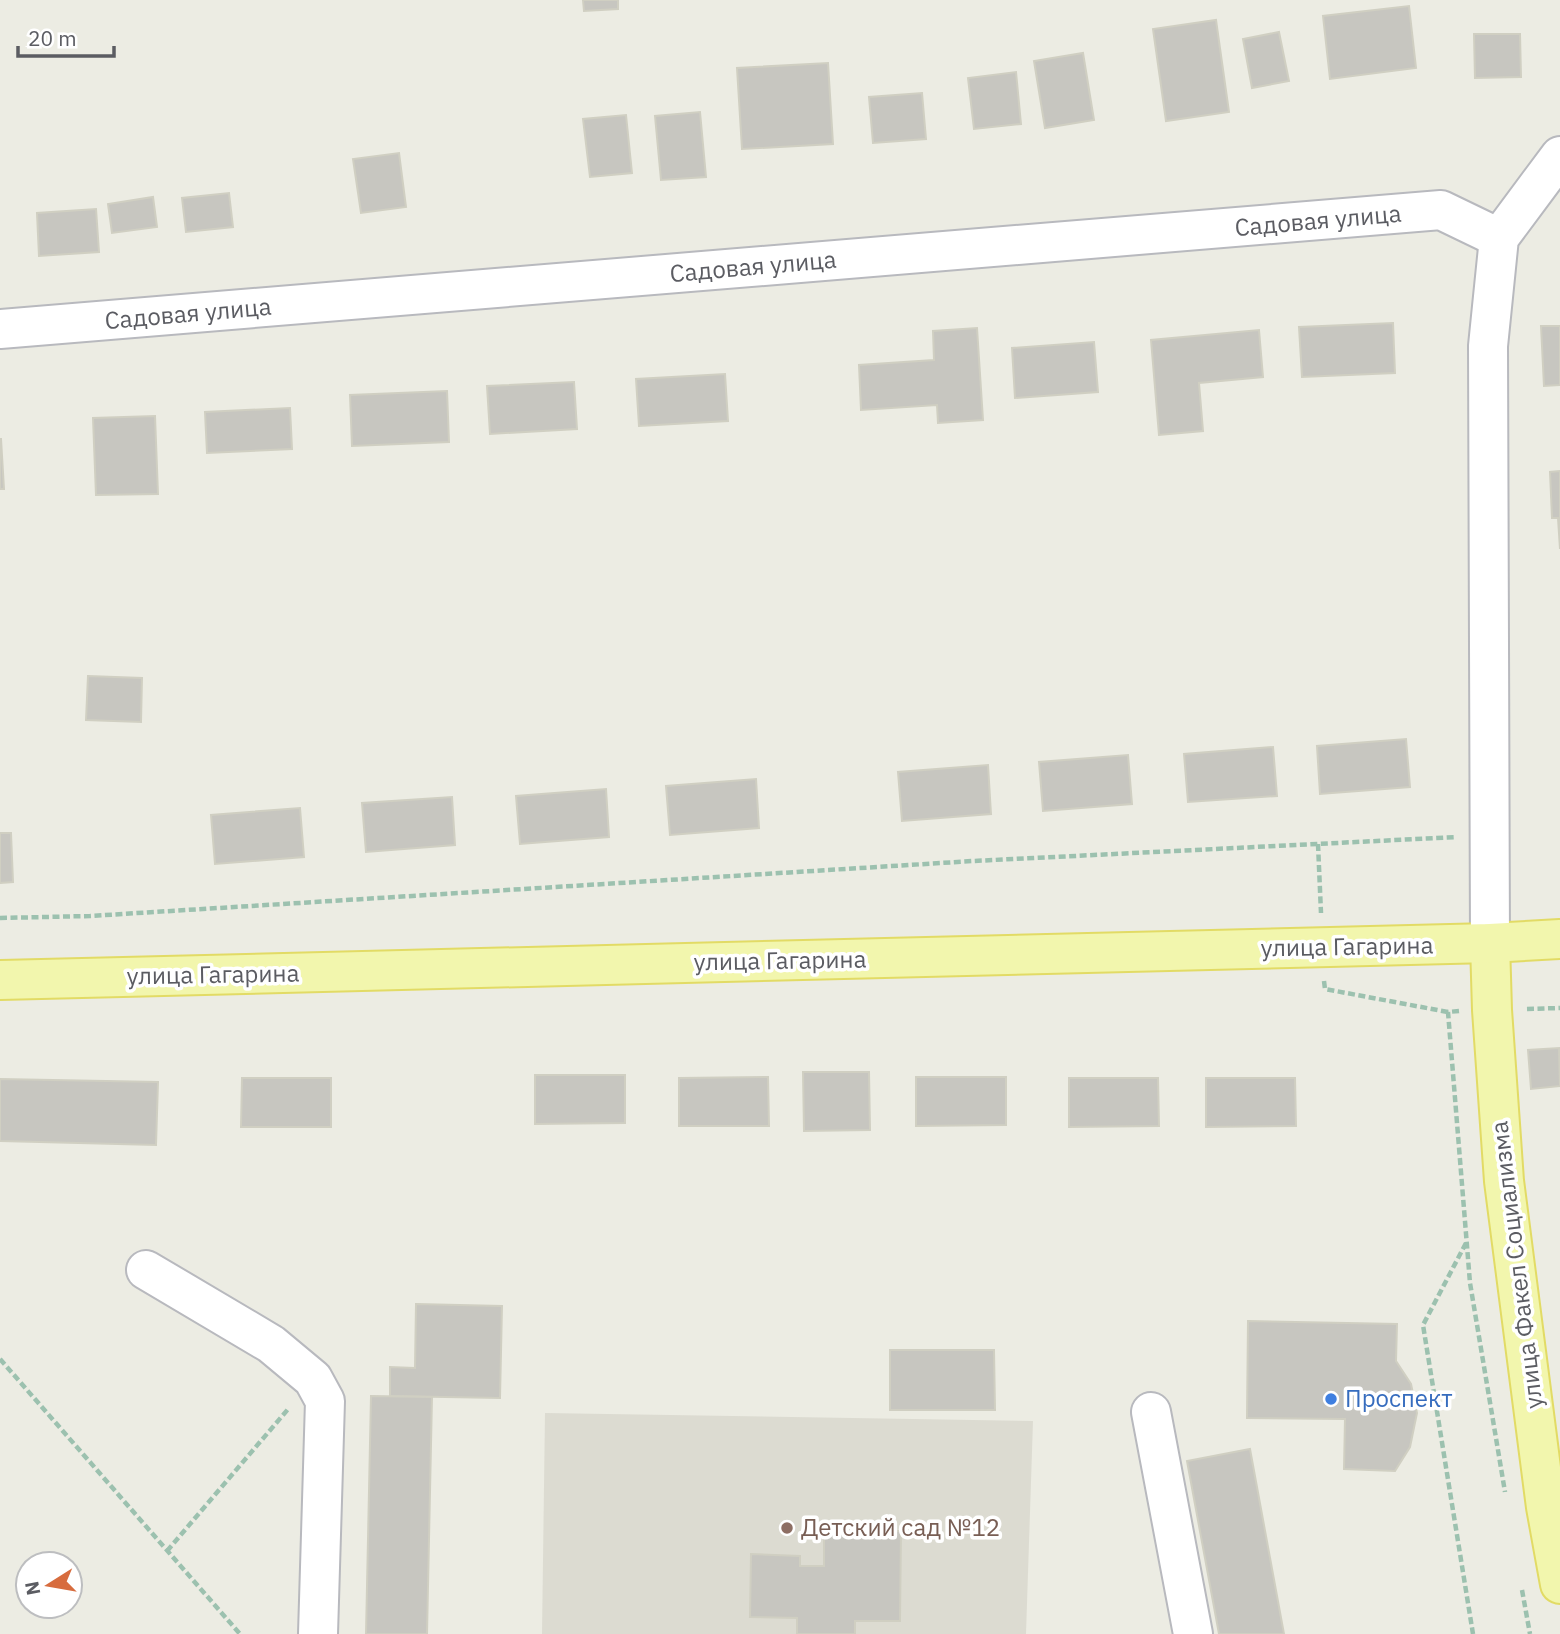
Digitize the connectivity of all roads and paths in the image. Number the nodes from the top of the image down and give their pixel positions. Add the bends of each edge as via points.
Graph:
1 (1560, 156) edge
2 (1499, 238) junction
3 (0, 329) edge
4 (1489, 835) junction
5 (0, 918) edge
6 (1560, 939) edge
7 (1490, 943) junction
8 (0, 980) edge
9 (1325, 989) dead end
10 (1448, 1012) dead end
11 (1466, 1242) dead end
12 (146, 1270) dead end
13 (0, 1359) edge
14 (313, 1379) junction
15 (1152, 1412) dead end
16 (167, 1551) junction
17 (1560, 1584) edge
18 (240, 1634) edge
19 (318, 1634) edge
20 (1193, 1634) edge
21 (1473, 1634) edge

1 - 2 lane
2 - 3 lane, Садовая улица via 1441,210
2 - 4 lane via 1488,346
4 - 5 path
4 - 7 lane
6 - 7 main road, улица Гагарина
7 - 8 main road, улица Гагарина
7 - 17 main road, улица Факел Социализма via 1504,1181
9 - 10 path
11 - 21 path via 1423,1325
12 - 14 lane via 271,1344
13 - 16 path
14 - 16 path
14 - 19 lane via 325,1401
15 - 20 lane
16 - 18 path

